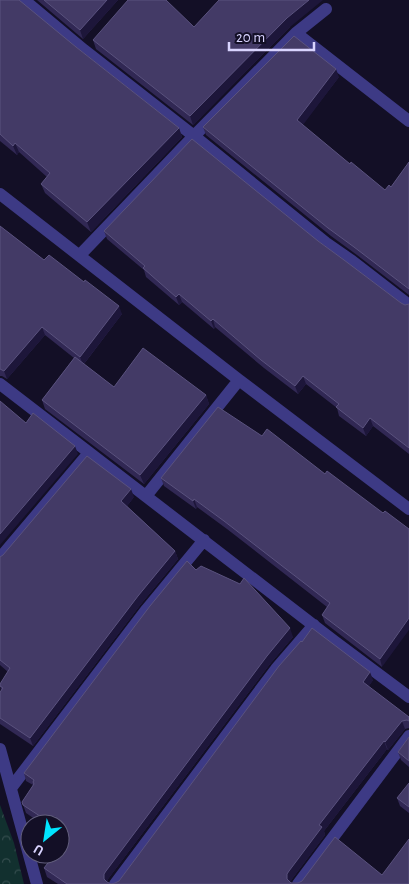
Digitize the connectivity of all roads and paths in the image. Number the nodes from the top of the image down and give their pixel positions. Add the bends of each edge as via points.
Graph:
1 (24, 0) edge
2 (326, 9) dead end
3 (296, 33) junction
4 (409, 122) edge
5 (194, 136) junction
6 (0, 194) edge
7 (80, 255) junction
8 (407, 299) edge
9 (238, 380) junction
10 (0, 384) edge
11 (89, 453) junction
12 (146, 496) junction
13 (409, 509) edge
14 (204, 540) junction
15 (0, 558) edge
16 (314, 625) junction
17 (409, 696) edge
18 (409, 736) edge
19 (0, 749) edge
20 (11, 788) junction
21 (38, 884) edge
22 (114, 884) edge
23 (298, 884) edge

1 - 5 street via 87,46
2 - 3 street
3 - 4 street
3 - 5 street
5 - 7 street
5 - 8 street via 326,243
6 - 7 street
7 - 9 street
9 - 12 street
9 - 13 street
10 - 11 street
11 - 12 street
11 - 15 street
12 - 14 street
14 - 16 street
14 - 20 street via 147,609
16 - 17 street
16 - 22 street via 276,669
18 - 23 street
19 - 20 street
20 - 21 street

